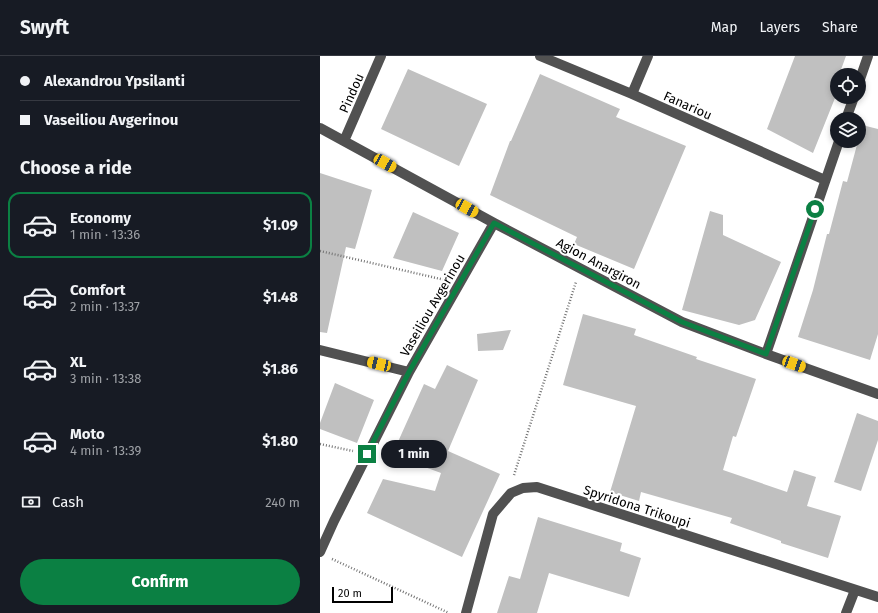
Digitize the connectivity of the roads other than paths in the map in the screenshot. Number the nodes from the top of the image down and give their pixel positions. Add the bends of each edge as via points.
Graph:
1 (381, 56) edge
2 (540, 56) edge
3 (648, 56) edge
4 (868, 56) edge
5 (864, 68) edge
6 (632, 94) junction
7 (320, 128) edge
8 (344, 140) junction
9 (836, 148) edge
10 (825, 180) junction
11 (494, 223) junction
12 (320, 350) edge
13 (766, 354) junction
14 (409, 372) junction
15 (878, 394) edge
16 (324, 555) edge
17 (855, 590) junction
18 (878, 597) edge
19 (466, 613) edge
20 (846, 613) edge

1 - 8 street, Pindou
2 - 6 street, Fanariou
3 - 6 street
4 - 5 street
6 - 10 street, Fanariou
7 - 8 street, Agion Anargiron
8 - 11 street, Agion Anargiron
9 - 10 street
10 - 13 street
11 - 13 street, Agion Anargiron via 682,322
11 - 14 street, Vaseiliou Avgerinou
12 - 14 street
13 - 15 street, Agion Anargiron
14 - 16 street, Vaseiliou Avgerinou via 334,521
17 - 18 street, Spyridona Trikoupi
17 - 19 street, Spyridona Trikoupi via 537,487 523,488 511,493 493,514
17 - 20 street

